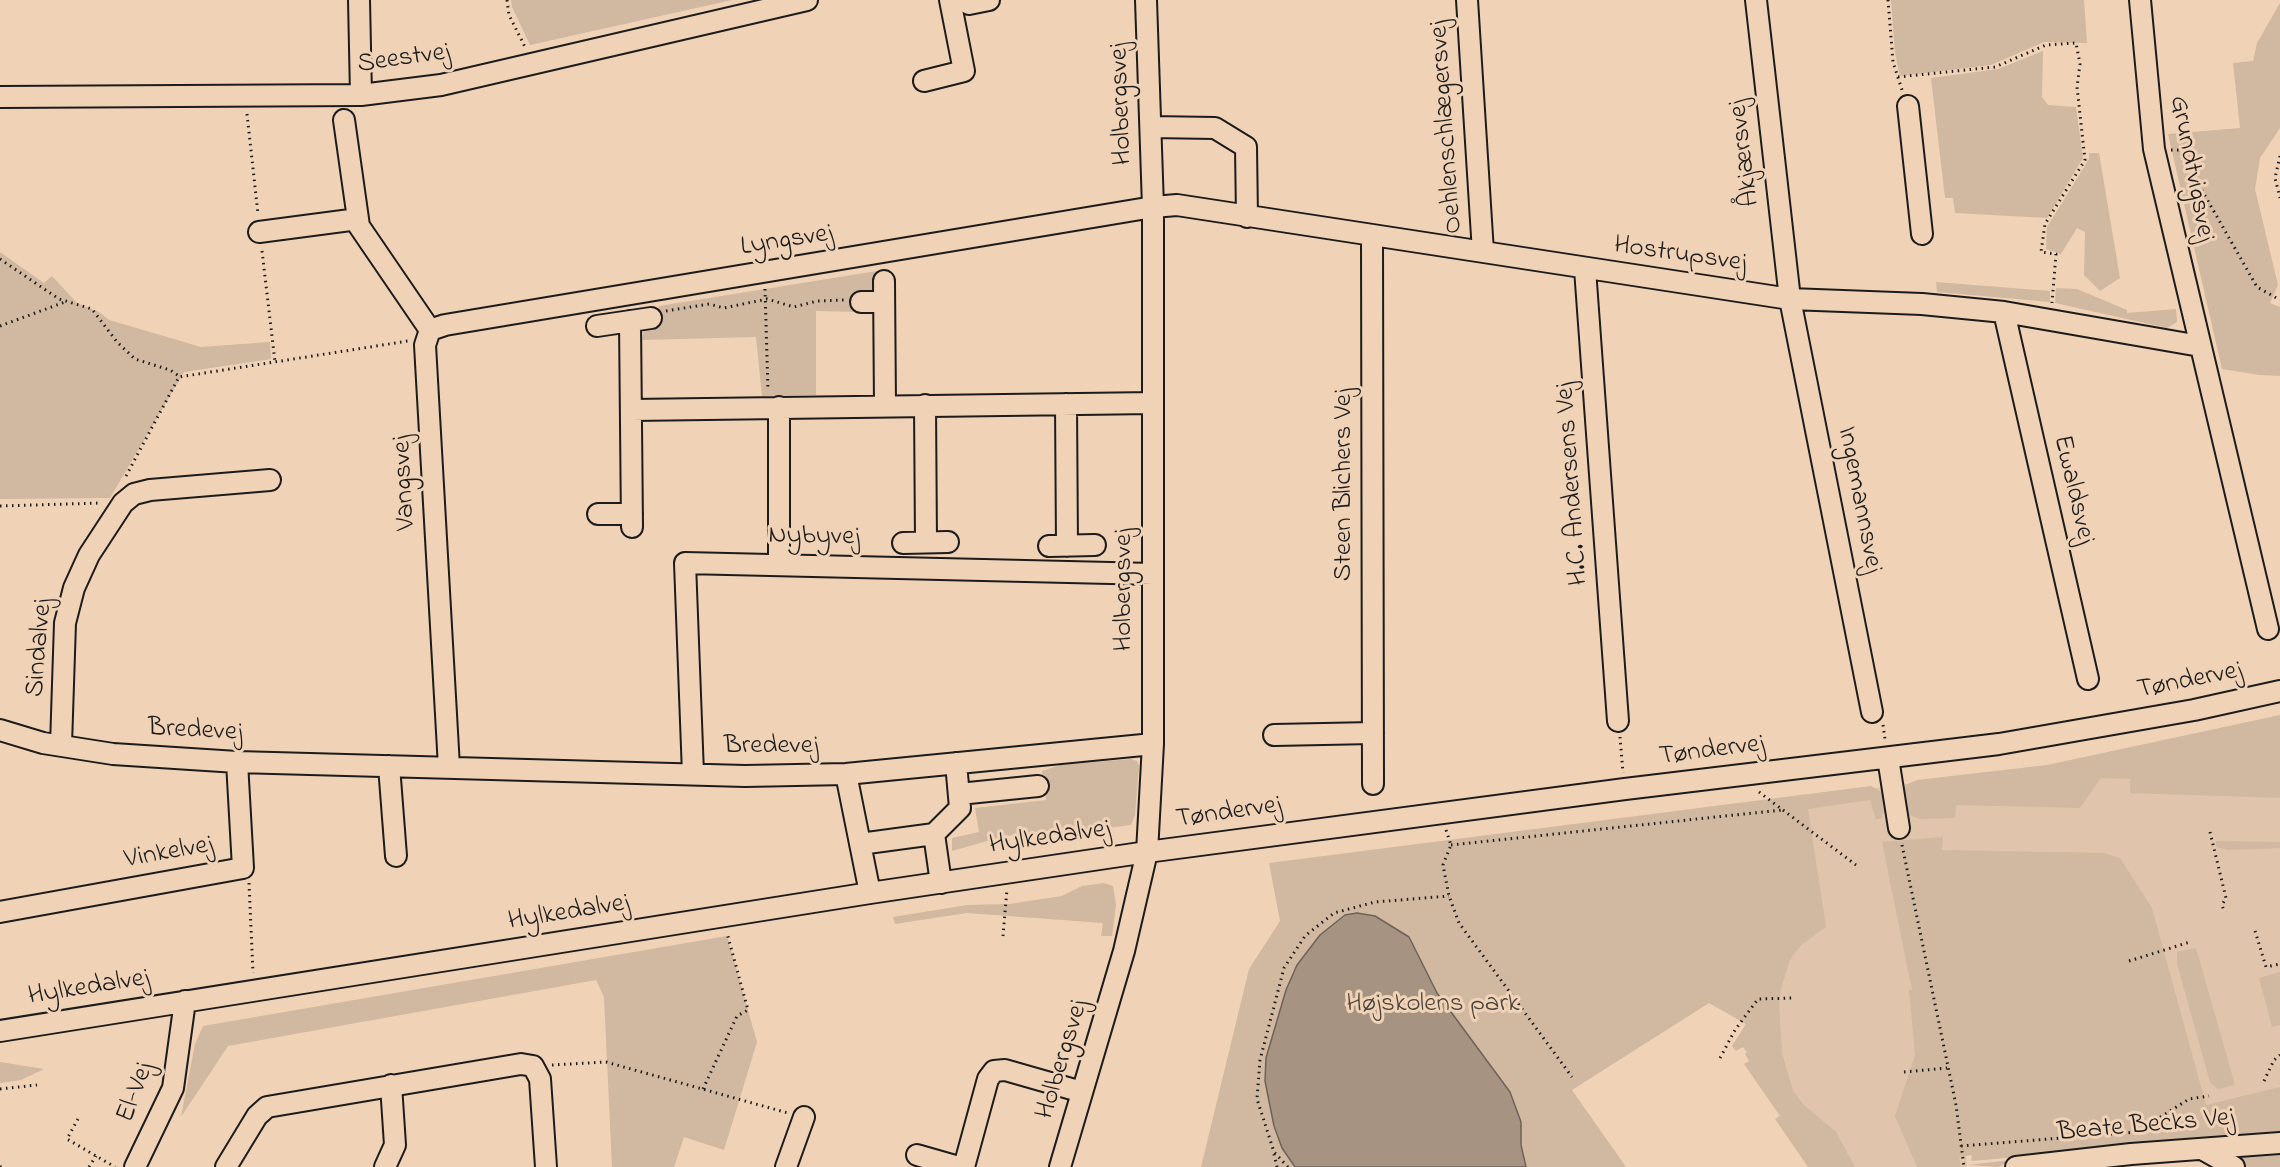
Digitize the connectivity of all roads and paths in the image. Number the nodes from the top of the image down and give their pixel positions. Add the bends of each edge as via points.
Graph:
1 (359, 0) edge
2 (507, 0) edge
3 (807, 0) edge
4 (989, 0) edge
5 (1146, 0) edge
6 (1467, 0) edge
7 (1756, 0) edge
8 (1888, 0) edge
9 (2140, 0) edge
10 (960, 2) edge
11 (759, 6) edge
12 (535, 64) junction
13 (1898, 77) junction
14 (924, 81) dead end
15 (361, 95) junction
16 (0, 98) edge
17 (1908, 106) joint
18 (344, 120) dead end
19 (1151, 127) junction
20 (2154, 149) junction
21 (2280, 156) edge
22 (2280, 198) edge
23 (1153, 207) junction
24 (1247, 217) junction
25 (358, 219) junction
26 (260, 232) dead end
27 (1922, 234) dead end
28 (1372, 236) junction
29 (1483, 252) junction
30 (0, 259) edge
31 (1585, 269) junction
32 (762, 273) junction
33 (884, 281) dead end
34 (1791, 299) junction
35 (767, 300) junction
36 (2280, 300) edge
37 (65, 302) junction
38 (861, 302) joint
39 (885, 302) junction
40 (2004, 312) junction
41 (651, 318) joint
42 (2051, 318) junction
43 (630, 321) junction
44 (0, 326) edge
45 (597, 326) dead end
46 (429, 334) junction
47 (2200, 346) junction
48 (179, 377) junction
49 (1153, 402) junction
50 (1066, 404) junction
51 (925, 405) junction
52 (885, 406) junction
53 (774, 408) junction
54 (632, 410) junction
55 (270, 480) dead end
56 (123, 503) junction
57 (0, 506) edge
58 (598, 514) dead end
59 (926, 542) junction
60 (948, 542) dead end
61 (903, 543) dead end
62 (1095, 545) dead end
63 (779, 564) junction
64 (1153, 574) junction
65 (2268, 629) dead end
66 (2088, 679) dead end
67 (2280, 691) edge
68 (1872, 712) dead end
69 (1618, 721) dead end
70 (0, 730) edge
71 (1373, 733) junction
72 (1274, 735) dead end
73 (1153, 744) junction
74 (61, 746) junction
75 (1888, 758) junction
76 (237, 762) junction
77 (956, 763) junction
78 (388, 766) junction
79 (448, 767) junction
80 (693, 774) junction
81 (846, 774) junction
82 (1738, 776) junction
83 (1373, 784) dead end
84 (1038, 786) dead end
85 (959, 794) junction
86 (1782, 810) junction
87 (1441, 813) junction
88 (1899, 828) joint
89 (2210, 832) dead end
90 (934, 834) junction
91 (860, 844) junction
92 (1451, 845) junction
93 (1147, 852) junction
94 (396, 856) dead end
95 (1856, 865) dead end
96 (243, 868) junction
97 (1008, 873) junction
98 (941, 883) junction
99 (870, 893) junction
100 (1449, 896) junction
101 (2224, 911) dead end
102 (0, 912) edge
103 (723, 916) junction
104 (2255, 931) dead end
105 (1003, 936) dead end
106 (2190, 942) dead end
107 (2129, 961) dead end
108 (2280, 964) edge
109 (254, 992) junction
110 (1794, 998) dead end
111 (185, 1001) junction
112 (0, 1031) edge
113 (2280, 1055) edge
114 (1720, 1058) dead end
115 (533, 1066) junction
116 (1947, 1068) junction
117 (1904, 1072) dead end
118 (1572, 1077) dead end
119 (2264, 1081) dead end
120 (37, 1085) dead end
121 (391, 1085) junction
122 (0, 1089) edge
123 (703, 1089) junction
124 (1082, 1092) junction
125 (2209, 1096) dead end
126 (804, 1117) joint
127 (78, 1119) dead end
128 (2280, 1143) edge
129 (1961, 1146) junction
130 (2202, 1149) junction
131 (1274, 1152) junction
132 (2132, 1154) junction
133 (917, 1155) dead end
134 (96, 1156) junction
135 (2042, 1165) edge
136 (89, 1167) edge
137 (115, 1167) edge
138 (135, 1167) edge
139 (226, 1167) edge
140 (385, 1167) edge
141 (546, 1167) edge
142 (786, 1167) edge
143 (962, 1167) edge
144 (1060, 1167) edge
145 (1277, 1167) edge
146 (1288, 1167) edge
147 (1964, 1167) edge
148 (2016, 1167) edge
149 (2151, 1167) edge
150 (2235, 1167) edge

1 - 15 street
2 - 12 path via 509,15
3 - 11 street, Seestvej
4 - 10 street
5 - 19 street, Holbergsvej
6 - 29 street, Oehlenschlægersvej
7 - 34 street, Åkjærsvej
8 - 13 path via 1893,62
9 - 20 street, Grundtvigsvej
10 - 14 street via 964,71
11 - 12 street, Seestvej
12 - 15 street, Seestvej via 441,85
13 - 17 path
13 - 42 path via 1995,67 2046,45 2076,43 2085,160 2045,224 2042,252 2056,254
15 - 16 street, Seestvej
17 - 27 street
18 - 25 street
19 - 23 street, Holbergsvej
19 - 24 street via 1215,128 1246,147
20 - 36 path via 2179,150 2257,287
20 - 47 street, Grundtvigsvej
21 - 22 path via 2275,178
23 - 24 street, Hostrupsvej via 1177,205
23 - 32 street, Lyngsvej
23 - 49 street, Holbergsvej
24 - 28 street, Hostrupsvej
25 - 26 street
25 - 46 street
28 - 29 street, Hostrupsvej
28 - 71 street, Steen Blichers Vej
29 - 31 street, Hostrupsvej
30 - 37 path
31 - 34 street, Hostrupsvej
31 - 69 street, H.C. Andersens Vej via 1607,696
32 - 35 path
32 - 46 street, Lyngsvej via 445,325
33 - 39 street
34 - 40 street, Hostrupsvej
34 - 68 street, Ingemannsvej
35 - 38 path via 794,307 817,301
35 - 41 path via 724,308 709,304 662,311
35 - 53 path
37 - 44 path
37 - 48 path via 92,309 135,359 170,370
38 - 39 street
39 - 52 street
40 - 42 street, Hostrupsvej
40 - 66 street, Ewaldsvej
41 - 43 street
42 - 47 street, Hostrupsvej
43 - 45 street
43 - 54 street
46 - 48 path
46 - 79 street, Vangsvej via 425,345
47 - 65 street, Grundtvigsvej
48 - 56 path via 123,483
49 - 50 street
49 - 64 street, Holbergsvej
50 - 51 street
50 - 62 street via 1058,546
51 - 52 street
51 - 59 street
52 - 53 street
53 - 54 street
53 - 63 street
54 - 58 street via 632,520
55 - 56 street, Sindalvej via 150,489
56 - 57 path
56 - 74 street, Sindalvej via 89,555 74,588 66,623
59 - 60 street
59 - 61 street
63 - 64 street, Nybyvej
63 - 80 street, Nybyvej via 685,563
64 - 73 street, Holbergsvej
67 - 75 street, Tøndervej via 2048,736
70 - 74 street, Bredevej
71 - 72 street
71 - 83 street, Steen Blichers Vej
73 - 77 street, Bredevej
73 - 93 street, Holbergsvej
74 - 76 street, Bredevej via 112,754
75 - 82 street, Tøndervej
75 - 88 street
76 - 78 street, Bredevej
76 - 96 street, Vinkelvej
77 - 81 street, Bredevej
77 - 85 street
78 - 79 street, Bredevej
78 - 94 street
79 - 80 street, Bredevej
80 - 81 street, Bredevej
81 - 91 street
82 - 86 path
82 - 87 street, Tøndervej
84 - 85 street
85 - 90 street via 960,808
86 - 92 path
86 - 95 path
87 - 92 path
87 - 93 street, Tøndervej
88 - 116 path
89 - 101 path via 2226,898
90 - 91 street
90 - 98 street
91 - 99 street
92 - 100 path via 1443,865
93 - 97 street, Hylkedalvej
93 - 124 street, Holbergsvej via 1124,951
96 - 102 street, Vinkelvej
96 - 109 path via 249,877
97 - 98 street, Hylkedalvej
97 - 105 path
98 - 99 street, Hylkedalvej
99 - 103 street, Hylkedalvej
100 - 118 path via 1459,923
100 - 131 path via 1375,902 1334,913 1305,936 1284,968 1260,1060 1257,1099
103 - 109 street, Hylkedalvej
103 - 123 path via 748,1010 737,1016
104 - 108 path via 2266,967
106 - 107 path
109 - 111 street, Hylkedalvej
110 - 114 path via 1758,999 1735,1029
111 - 112 street, Hylkedalvej
111 - 138 street, El-Vej via 173,1088
113 - 119 path
115 - 121 street via 521,1064
115 - 123 path via 606,1062
115 - 141 street via 540,1079
116 - 117 path
116 - 129 path
120 - 122 path
121 - 139 street via 267,1107 257,1116
121 - 140 street via 395,1145
123 - 126 path
124 - 143 street via 1005,1070 994,1071 988,1078
124 - 144 street, Holbergsvej
125 - 129 path via 2189,1099 2137,1132
126 - 142 street
127 - 134 path via 67,1139
128 - 130 street, Beate Becks Vej
129 - 147 path
130 - 132 street, Beate Becks Vej
130 - 150 street
131 - 145 path
131 - 146 path
132 - 135 street, Beate Becks Vej
132 - 149 street
133 - 143 street
134 - 136 path
134 - 137 path
135 - 148 street, Beate Becks Vej

